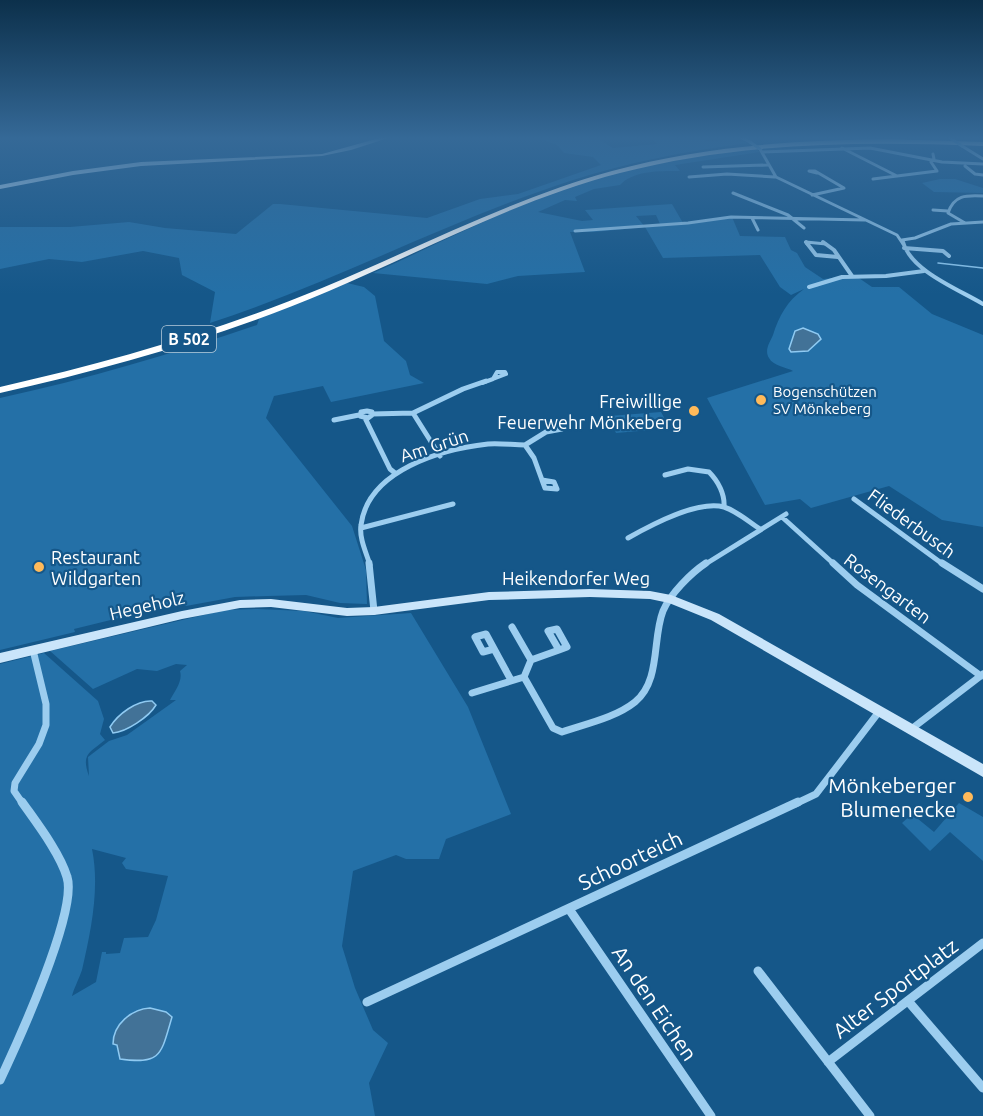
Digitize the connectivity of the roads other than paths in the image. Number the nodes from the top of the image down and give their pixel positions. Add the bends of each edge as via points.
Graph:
1 (554, 189) edge
2 (562, 189) edge
3 (799, 189) edge
4 (839, 189) edge
5 (733, 193) dead end
6 (811, 195) junction
7 (983, 196) edge
8 (933, 210) dead end
9 (948, 211) junction
10 (752, 218) junction
11 (796, 219) junction
12 (865, 220) junction
13 (983, 222) edge
14 (965, 224) junction
15 (804, 228) dead end
16 (758, 230) dead end
17 (575, 231) dead end
18 (902, 240) junction
19 (904, 248) junction
20 (949, 256) dead end
21 (838, 257) junction
22 (372, 267) junction
23 (924, 271) junction
24 (852, 276) junction
25 (809, 286) dead end
26 (983, 304) edge
27 (493, 379) dead end
28 (0, 385) edge
29 (0, 390) edge
30 (413, 413) junction
31 (362, 416) junction
32 (333, 420) dead end
33 (546, 432) dead end
34 (525, 445) junction
35 (440, 456) junction
36 (395, 473) junction
37 (665, 475) dead end
38 (542, 480) dead end
39 (854, 499) dead end
40 (453, 504) dead end
41 (724, 507) junction
42 (361, 528) junction
43 (760, 529) junction
44 (628, 538) dead end
45 (983, 589) edge
46 (671, 599) junction
47 (305, 606) joint
48 (374, 611) junction
49 (512, 627) dead end
50 (494, 649) dead end
51 (33, 650) junction
52 (559, 650) dead end
53 (0, 658) edge
54 (531, 660) junction
55 (982, 675) edge
56 (524, 677) junction
57 (511, 680) junction
58 (472, 693) dead end
59 (878, 712) junction
60 (910, 730) junction
61 (983, 771) edge
62 (569, 909) junction
63 (983, 943) edge
64 (758, 971) dead end
65 (908, 1000) junction
66 (367, 1002) dead end
67 (828, 1062) junction
68 (0, 1080) edge
69 (983, 1088) edge
70 (711, 1116) edge
71 (870, 1116) edge

1 - 22 highway, B 502
2 - 22 highway, B 502
3 - 6 street
4 - 6 street
5 - 11 street
6 - 12 street
7 - 9 street via 963,195 951,203
8 - 9 street
9 - 14 street
10 - 11 street
10 - 16 street
10 - 17 street via 723,217
11 - 12 street
11 - 15 street
12 - 18 street
13 - 14 street
14 - 18 street via 951,224
18 - 19 street
19 - 20 street via 943,251
19 - 23 street
21 - 21 street via 828,243 806,242 816,255
21 - 24 street
22 - 28 highway, B 502 via 168,341
22 - 29 highway, B 502 via 192,339
23 - 24 street
23 - 26 street
24 - 25 street
27 - 30 street
30 - 31 street via 367,411
30 - 35 street
31 - 32 street
31 - 36 street
33 - 34 street
34 - 35 street, Am Grün via 488,444
34 - 38 street
35 - 36 street, Am Grün
36 - 42 street, Am Grün via 374,496
37 - 41 street via 680,470 710,471 726,500
39 - 45 street, Fliederbusch via 946,567
40 - 42 street
41 - 43 street
41 - 44 street via 704,506 644,528
42 - 48 street via 371,569
43 - 46 street via 702,566
43 - 55 street, Rosengarten via 784,515 857,585
46 - 48 street, Heikendorfer Weg via 590,593 489,596
46 - 56 street via 663,611 651,674 643,694 617,713 562,732 553,728
46 - 59 street, Heikendorfer Weg via 715,617
47 - 48 street, Heikendorfer Weg
47 - 51 street, Hegeholz via 271,603 223,607
49 - 54 street
50 - 57 street
51 - 53 street, Hegeholz
51 - 68 street via 33,662 48,705 42,736 15,779 14,791 44,833 68,878 65,912 32,1015
52 - 54 street
54 - 56 street
55 - 60 street
56 - 57 street
57 - 58 street
59 - 60 street, Heikendorfer Weg
59 - 62 street, Schoorteich via 816,794
60 - 61 street, Heikendorfer Weg
62 - 66 street, Schoorteich
62 - 70 street, An den Eichen
63 - 65 street, Alter Sportplatz
64 - 67 street, Alter Sportplatz
65 - 67 street, Alter Sportplatz
65 - 69 street
67 - 71 street, Alter Sportplatz

